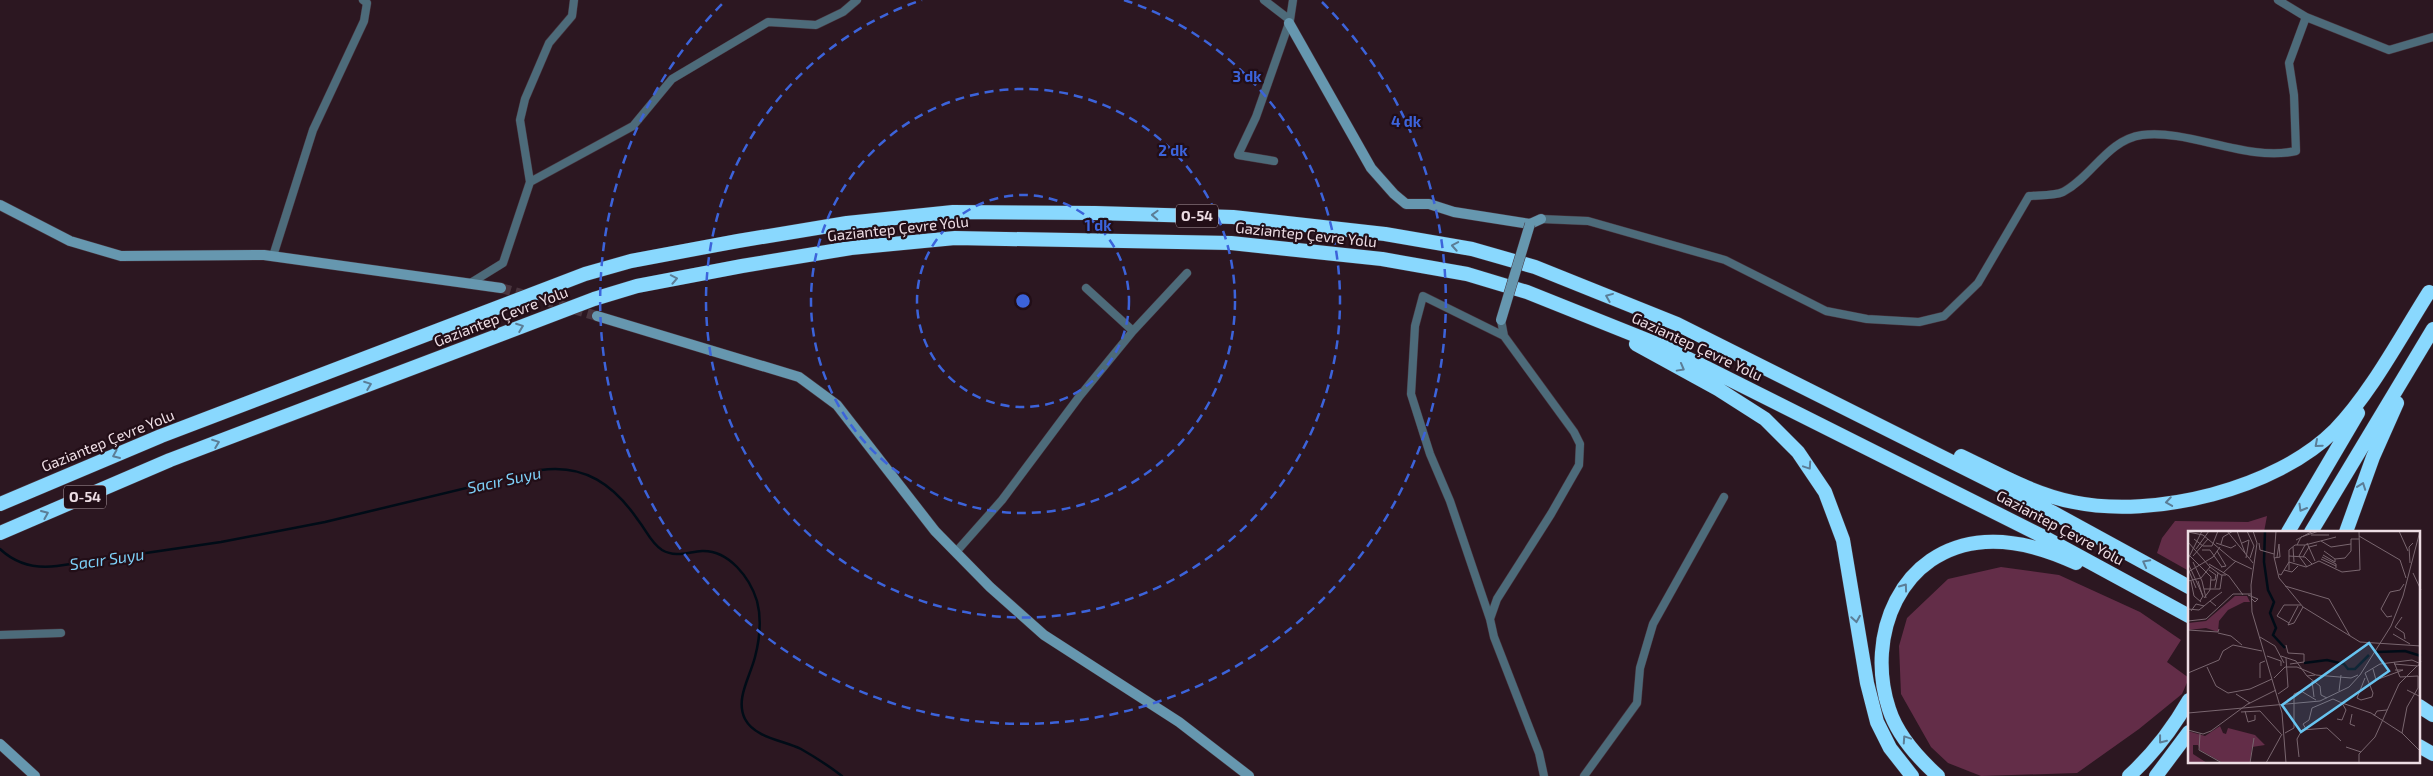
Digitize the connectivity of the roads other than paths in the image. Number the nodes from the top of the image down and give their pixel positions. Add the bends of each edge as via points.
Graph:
1 (363, 0) edge
2 (574, 0) edge
3 (857, 0) edge
4 (1264, 0) edge
5 (1293, 0) edge
6 (2278, 0) edge
7 (2306, 17) junction
8 (1289, 23) joint
9 (2433, 37) edge
10 (1274, 161) dead end
11 (530, 182) junction
12 (0, 205) edge
13 (1540, 219) joint
14 (1530, 224) junction
15 (273, 256) junction
16 (1188, 273) dead end
17 (469, 284) junction
18 (501, 288) tunnel mouth
19 (1086, 288) dead end
20 (2431, 289) edge
21 (1527, 292) junction
22 (597, 316) tunnel mouth
23 (1501, 320) joint
24 (1677, 324) junction
25 (2433, 330) edge
26 (1133, 331) junction
27 (1504, 336) junction
28 (1724, 497) dead end
29 (0, 504) edge
30 (2289, 531) edge
31 (2312, 531) edge
32 (2346, 531) edge
33 (0, 533) edge
34 (956, 552) junction
35 (2188, 586) edge
36 (2188, 615) edge
37 (2188, 616) edge
38 (1490, 618) junction
39 (62, 633) dead end
40 (0, 635) edge
41 (2188, 702) edge
42 (2420, 707) edge
43 (2433, 715) edge
44 (2420, 718) edge
45 (2433, 725) edge
46 (2188, 733) edge
47 (0, 744) edge
48 (2420, 747) edge
49 (2433, 754) edge
50 (35, 776) edge
51 (1249, 776) edge
52 (1544, 776) edge
53 (1584, 776) edge
54 (1912, 776) edge
55 (1938, 776) edge
56 (2129, 776) edge
57 (2156, 776) edge

1 - 15 street via 367,3 364,21 313,130
2 - 11 street via 572,16 549,43 525,99 520,120
3 - 11 street via 843,12 816,25 768,22 672,79 632,126
4 - 5 street via 1290,20
6 - 7 street
7 - 9 street via 2389,50
7 - 13 street via 2289,64 2296,151 2224,148 2167,135 2135,137 2111,149 2062,192 2029,196 1978,283 1944,316 1919,322 1867,319 1826,311 1725,260 1588,220
8 - 10 street via 1256,117 1238,155
8 - 14 street via 1371,168 1394,194 1406,204 1429,204 1454,212
11 - 17 street via 503,264
12 - 15 street via 70,241 121,256
13 - 14 street
14 - 23 street, bridge
15 - 17 street
16 - 26 street
17 - 18 street
19 - 26 street
20 -> 24 highway via 2357,402 2313,449 2268,476 2241,486 2203,496 2121,507 2073,502 2034,491 1807,382
20 -> 30 highway
33 -> 21 highway, Gaziantep Çevre Yolu / O-54 via 170,460 594,299 637,286 850,248 955,238 1231,243 1382,259 1467,274
21 - 36 highway, Gaziantep Çevre Yolu / O-54 via 1667,348 1768,397 2040,535
21 -> 54 highway via 1639,345 1718,389 1765,419 1798,452 1825,492 1843,540 1867,683 1877,722 1890,748
22 - 34 street via 799,377 837,405 935,531
23 - 27 street
24 -> 29 highway, Gaziantep Çevre Yolu / O-54 via 1535,267 1472,249 1385,234 1233,217 1095,212 953,212 847,223 738,240 631,261 585,274 161,436
35 -> 24 highway, Gaziantep Çevre Yolu / O-54 via 2052,512
25 - 31 highway
32 -> 25 highway via 2373,456
26 - 34 street via 1002,500
27 - 38 street via 1580,444 1578,465 1498,599
27 - 38 street via 1423,296 1414,326 1411,394
28 - 53 street via 1653,624 1640,668 1637,703
34 - 51 street via 1044,635 1179,722
55 -> 37 highway via 1905,739 1889,711 1882,684 1882,650 1888,615 1902,587 1941,555 1962,546 1984,542 2035,548
38 - 52 street via 1494,637 1539,753
39 - 40 street
41 -> 56 highway via 2165,736
42 - 43 highway
44 - 45 highway
46 - 57 highway
47 - 50 street
48 - 49 highway

